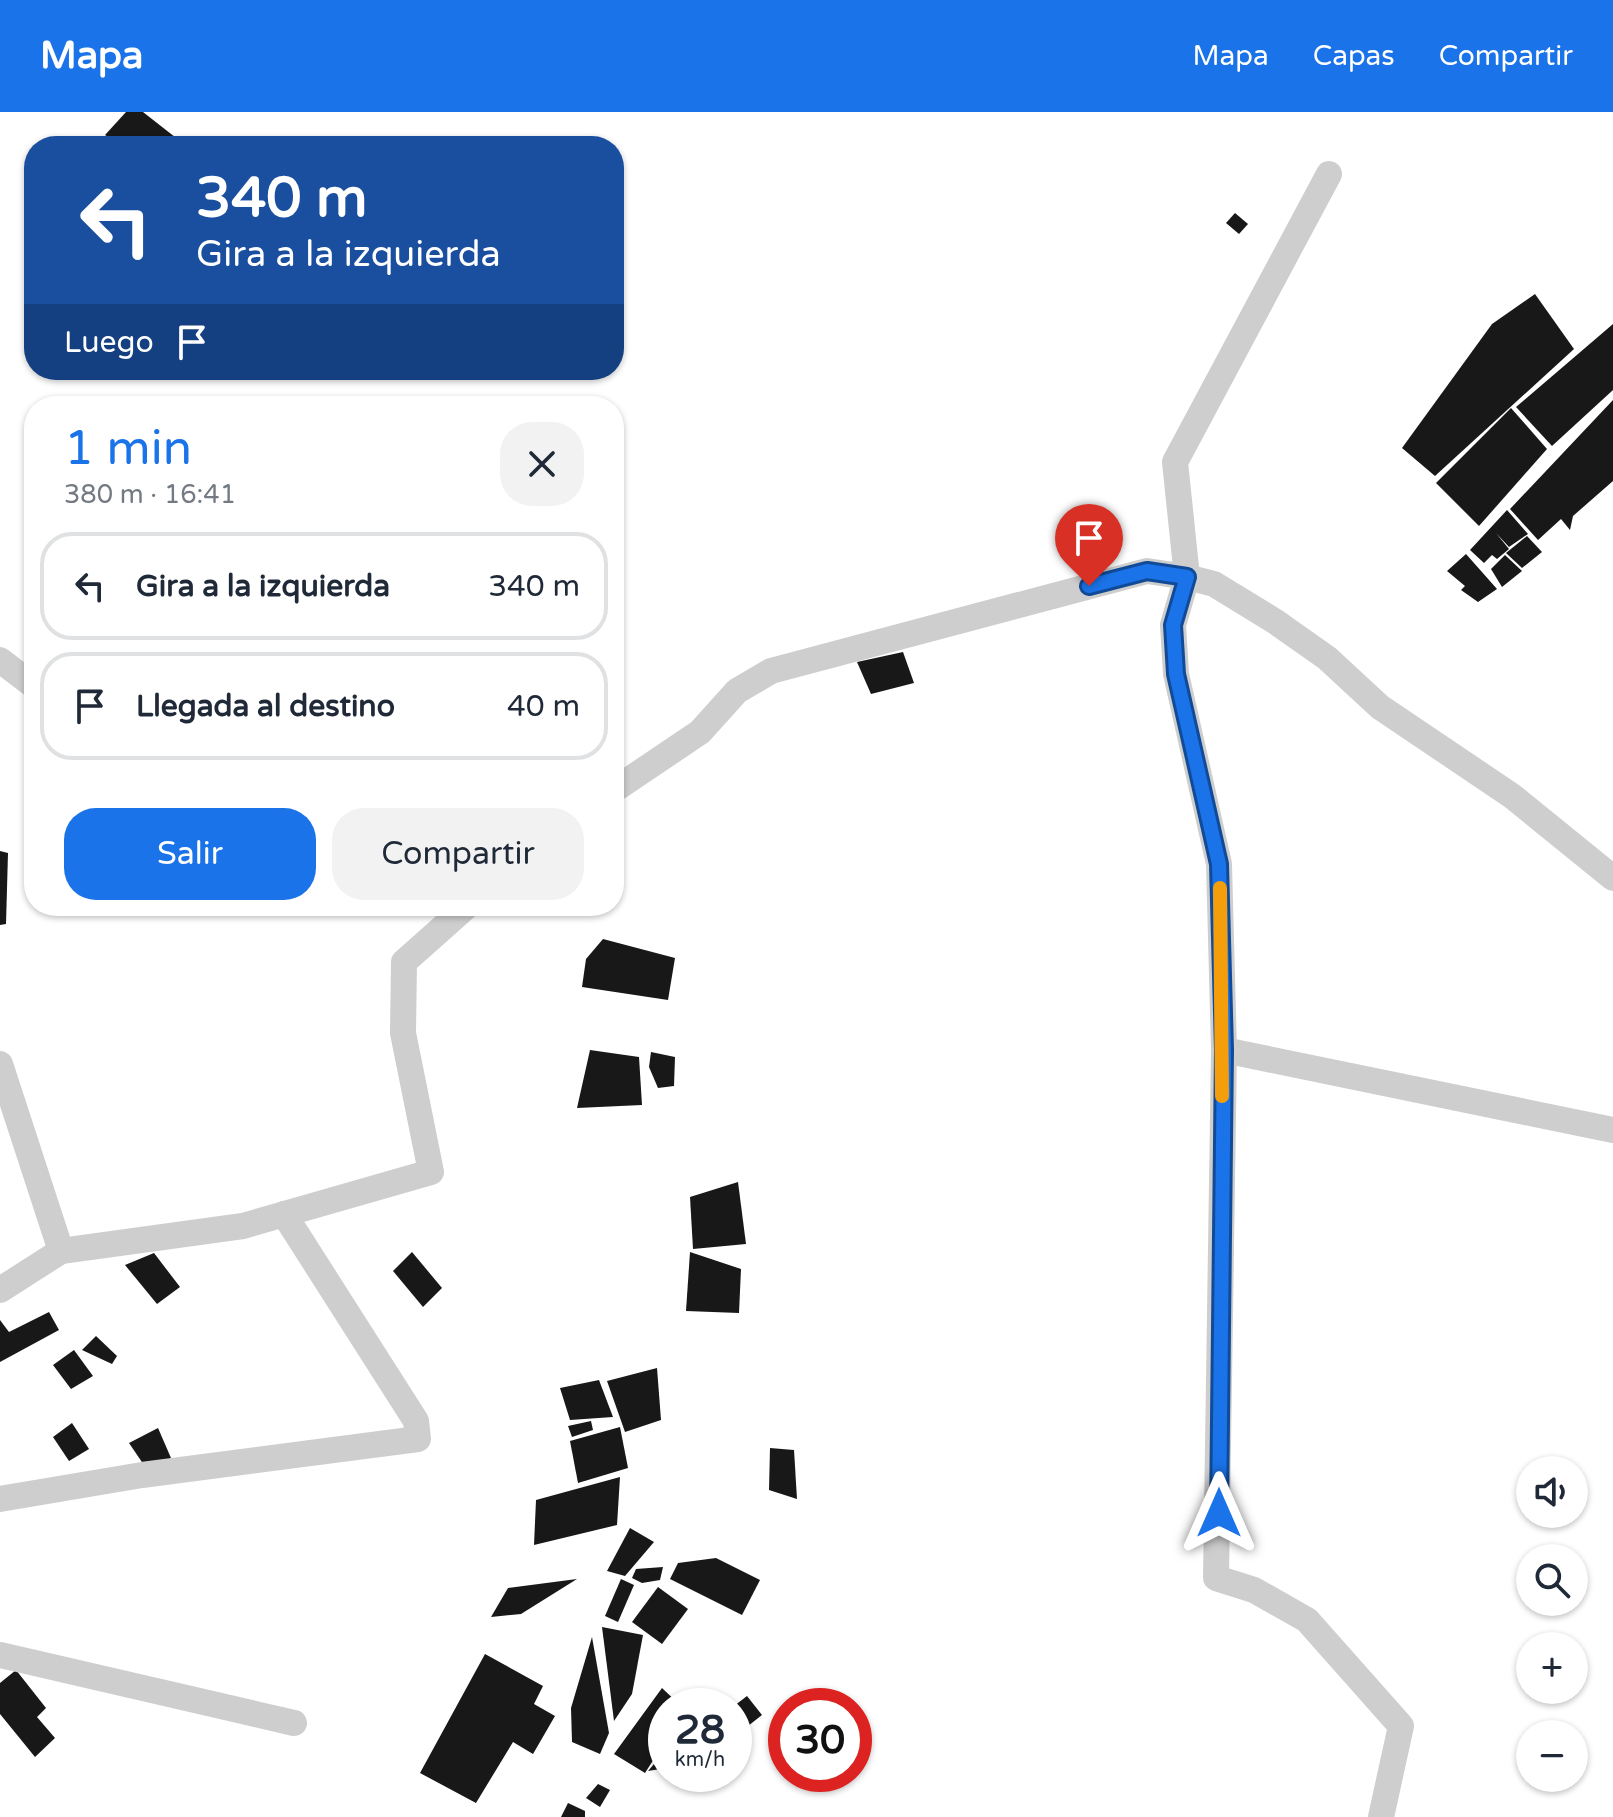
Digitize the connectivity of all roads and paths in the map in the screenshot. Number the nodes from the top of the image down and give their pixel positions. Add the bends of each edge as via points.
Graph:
1 (1329, 174) dead end
2 (1187, 577) junction
3 (0, 660) edge
4 (24, 678) edge
5 (624, 783) edge
6 (1613, 878) edge
7 (456, 916) edge
8 (1224, 1050) junction
9 (0, 1064) edge
10 (1613, 1130) edge
11 (284, 1214) junction
12 (61, 1251) junction
13 (0, 1290) edge
14 (0, 1499) edge
15 (0, 1655) edge
16 (294, 1723) dead end
17 (1381, 1817) edge

1 - 2 street via 1175,462
2 - 5 street via 1147,571 771,671 737,691 700,732
2 - 6 street via 1214,584 1302,640 1380,707 1512,796
2 - 8 street via 1173,625 1176,674 1219,864
3 - 4 street
7 - 11 street via 404,962 403,1033 431,1172
8 - 10 street
8 - 17 street via 1216,1578 1254,1590 1307,1620 1401,1726
9 - 12 street
11 - 12 street via 243,1226
11 - 14 street via 416,1421 418,1439
12 - 13 street
15 - 16 street

